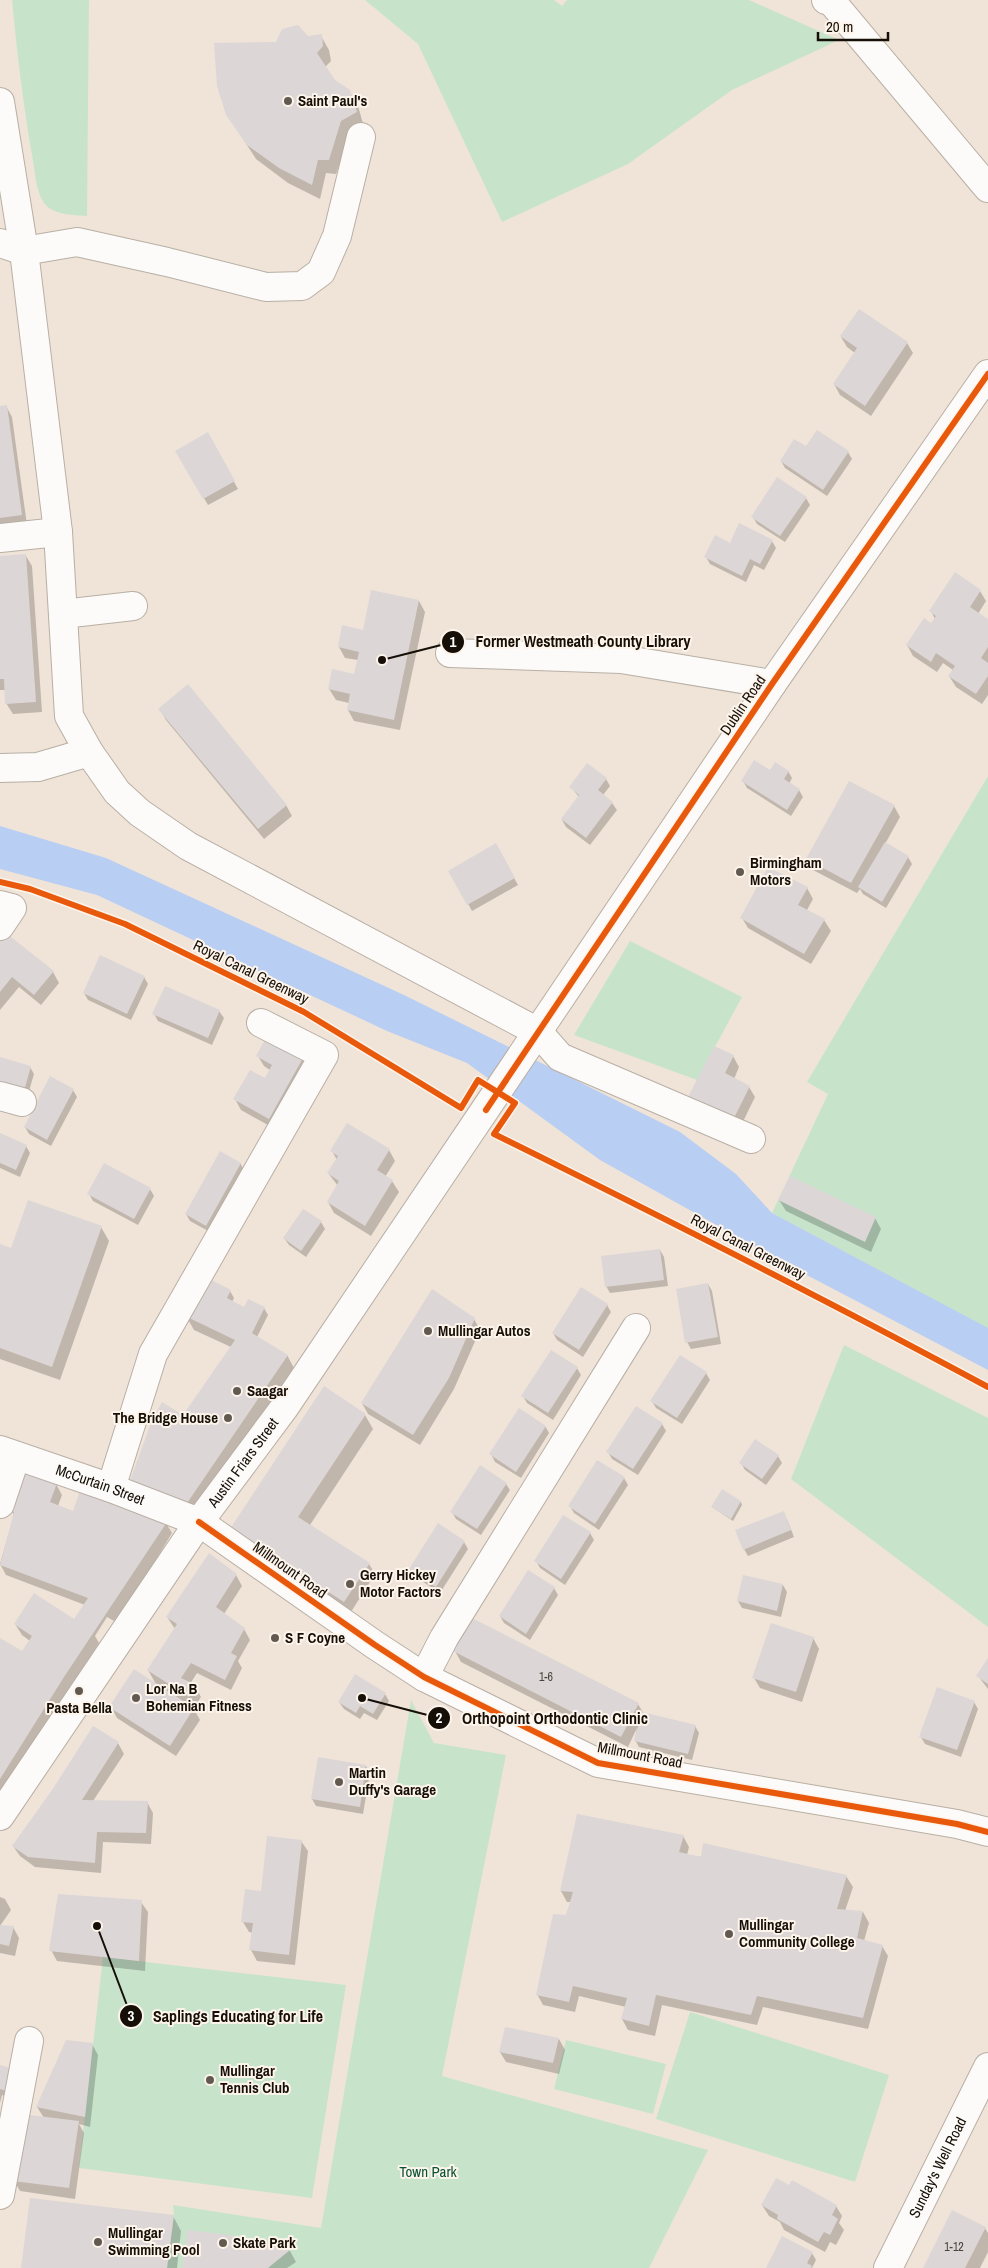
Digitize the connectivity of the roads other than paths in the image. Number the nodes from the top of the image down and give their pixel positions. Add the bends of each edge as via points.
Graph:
1 (826, 0) edge
2 (0, 102) edge
3 (361, 137) dead end
4 (988, 188) edge
5 (12, 247) edge
6 (988, 374) edge
7 (58, 532) junction
8 (0, 538) edge
9 (133, 606) dead end
10 (63, 614) junction
11 (450, 653) dead end
12 (772, 684) junction
13 (90, 752) junction
14 (0, 768) edge
15 (0, 905) edge
16 (0, 926) edge
17 (261, 1023) dead end
18 (531, 1043) junction
19 (486, 1110) joint
20 (751, 1139) dead end
21 (636, 1328) dead end
22 (8, 1453) edge
23 (111, 1488) junction
24 (0, 1504) edge
25 (199, 1522) junction
26 (424, 1677) junction
27 (0, 1816) edge
28 (988, 1832) edge
29 (29, 2041) dead end
30 (988, 2067) edge
31 (9, 2096) edge
32 (0, 2195) edge
33 (888, 2268) edge

1 - 4 street via 832,2
2 - 5 street
3 - 5 street via 337,236 321,272 302,286 266,288 77,242
5 - 7 street
6 - 12 street, Dublin Road
7 - 8 street
7 - 10 street
9 - 10 street
10 - 13 street via 69,716
11 - 12 street via 621,660
12 - 18 street, Dublin Road
13 - 14 street via 38,767
13 - 18 street via 117,792 140,813 188,846
15 - 16 street via 12,908
17 - 23 street via 324,1055 153,1354
18 - 19 street, Dublin Road
18 - 20 street
19 - 25 street, Austin Friars Street via 284,1408
21 - 26 street via 444,1638
22 - 23 street, McCurtain Street
22 - 24 street
23 - 25 street, McCurtain Street
25 - 26 street, Millmount Road via 374,1646
25 - 27 street, Austin Friars Street
26 - 28 street, Millmount Road via 598,1762
29 - 31 street
30 - 33 street, Sunday's Well Road
31 - 32 street

